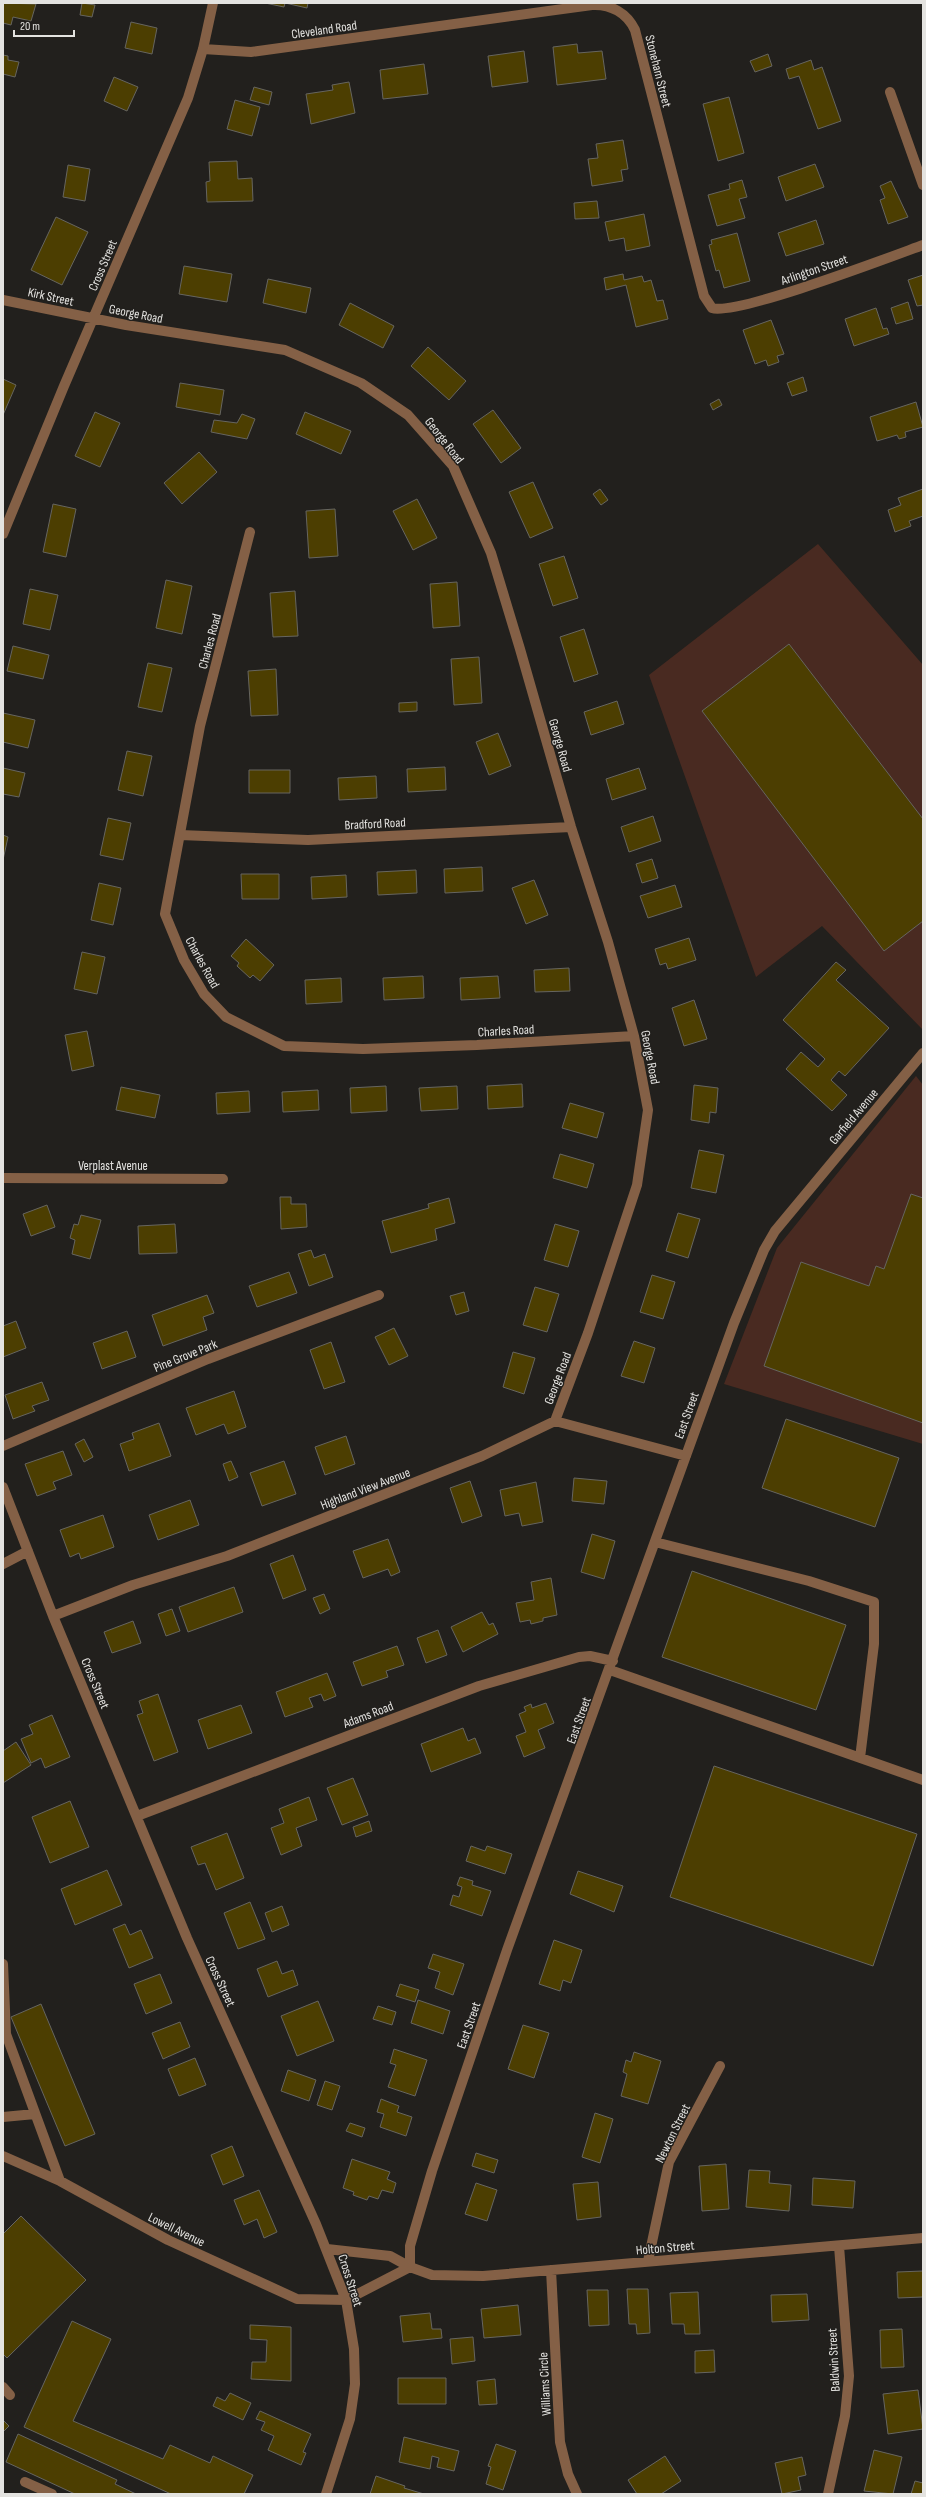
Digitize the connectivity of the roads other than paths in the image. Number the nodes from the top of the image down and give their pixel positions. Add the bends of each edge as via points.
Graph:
1 (213, 3) edge
2 (449, 26) joint
3 (203, 49) junction
4 (890, 92) dead end
5 (923, 185) edge
6 (923, 245) edge
7 (3, 300) edge
8 (712, 308) joint
9 (94, 318) junction
10 (250, 532) dead end
11 (3, 534) edge
12 (570, 827) junction
13 (180, 835) junction
14 (634, 1036) junction
15 (923, 1053) edge
16 (3, 1178) edge
17 (223, 1179) dead end
18 (803, 1196) joint
19 (379, 1295) dead end
20 (555, 1421) junction
21 (3, 1446) edge
22 (686, 1456) junction
23 (3, 1487) edge
24 (655, 1542) junction
25 (28, 1551) junction
26 (3, 1564) edge
27 (53, 1616) junction
28 (612, 1666) junction
29 (860, 1758) junction
30 (923, 1780) edge
31 (137, 1816) junction
32 (3, 1964) edge
33 (720, 2066) dead end
34 (35, 2114) junction
35 (3, 2117) edge
36 (3, 2156) edge
37 (14, 2162) junction
38 (3, 2166) edge
39 (60, 2181) junction
40 (923, 2238) edge
41 (840, 2246) junction
42 (327, 2249) junction
43 (648, 2261) junction
44 (410, 2267) junction
45 (551, 2270) junction
46 (346, 2300) junction
47 (25, 2482) dead end
48 (52, 2494) edge
49 (326, 2494) edge
50 (577, 2494) edge
51 (828, 2494) edge

1 - 3 street, Cross Street
2 - 3 street, Cleveland Road via 251,52
2 - 8 street, Stoneham Street via 596,5 612,8 626,16 635,30 704,296
3 - 9 street, Cross Street via 181,114
4 - 5 street
6 - 8 street, Arlington Street via 771,297 721,310
7 - 9 street, Kirk Street
9 - 11 street, Cross Street
9 - 12 street, George Road via 192,337 285,350 361,383 408,415 453,466 491,553
10 - 13 street, Charles Road via 200,726
12 - 13 street, Bradford Road via 308,840
12 - 14 street, George Road via 608,942
13 - 14 street, Charles Road via 165,914 184,960 204,994 226,1017 284,1046 371,1048 478,1045
14 - 20 street, George Road via 648,1110 637,1185 588,1333
15 - 18 street, Garfield Avenue
16 - 17 street, Verplast Avenue
18 - 22 street, East Street via 782,1221 764,1250 734,1323
19 - 21 street, Pine Grove Park via 208,1359
20 - 22 street
20 - 27 street, Highland View Avenue via 482,1456 227,1556 133,1585
22 - 24 street, East Street
23 - 25 street, Cross Street
24 - 28 street, East Street
24 - 29 street via 809,1581 874,1602 874,1644
25 - 26 street
25 - 27 street, Cross Street
27 - 31 street, Cross Street
28 - 29 street, Adams Road
28 - 31 street, Adams Road via 590,1656 579,1657 480,1686
28 - 44 street, East Street via 507,1950 432,2171 410,2246
29 - 30 street, Adams Road
31 - 42 street, Cross Street via 187,1938
32 - 34 street via 6,2034
33 - 43 street, Newton Street via 669,2162
34 - 35 street
34 - 39 street
36 - 37 street, Lowell Avenue
37 - 38 street
37 - 39 street, Lowell Avenue
39 - 46 street, Lowell Avenue via 168,2240 262,2284 301,2300
40 - 41 street, Holton Street
41 - 43 street, Holton Street
41 - 51 street, Baldwin Street via 849,2376 848,2395
42 - 44 street, Holton Street via 390,2256
42 - 46 street, Cross Street
43 - 45 street, Holton Street
44 - 45 street, Holton Street via 432,2275 483,2276
44 - 46 street
45 - 50 street, Williams Circle via 560,2442 568,2474
46 - 49 street, Cross Street via 354,2349 355,2384 350,2419
47 - 48 street

